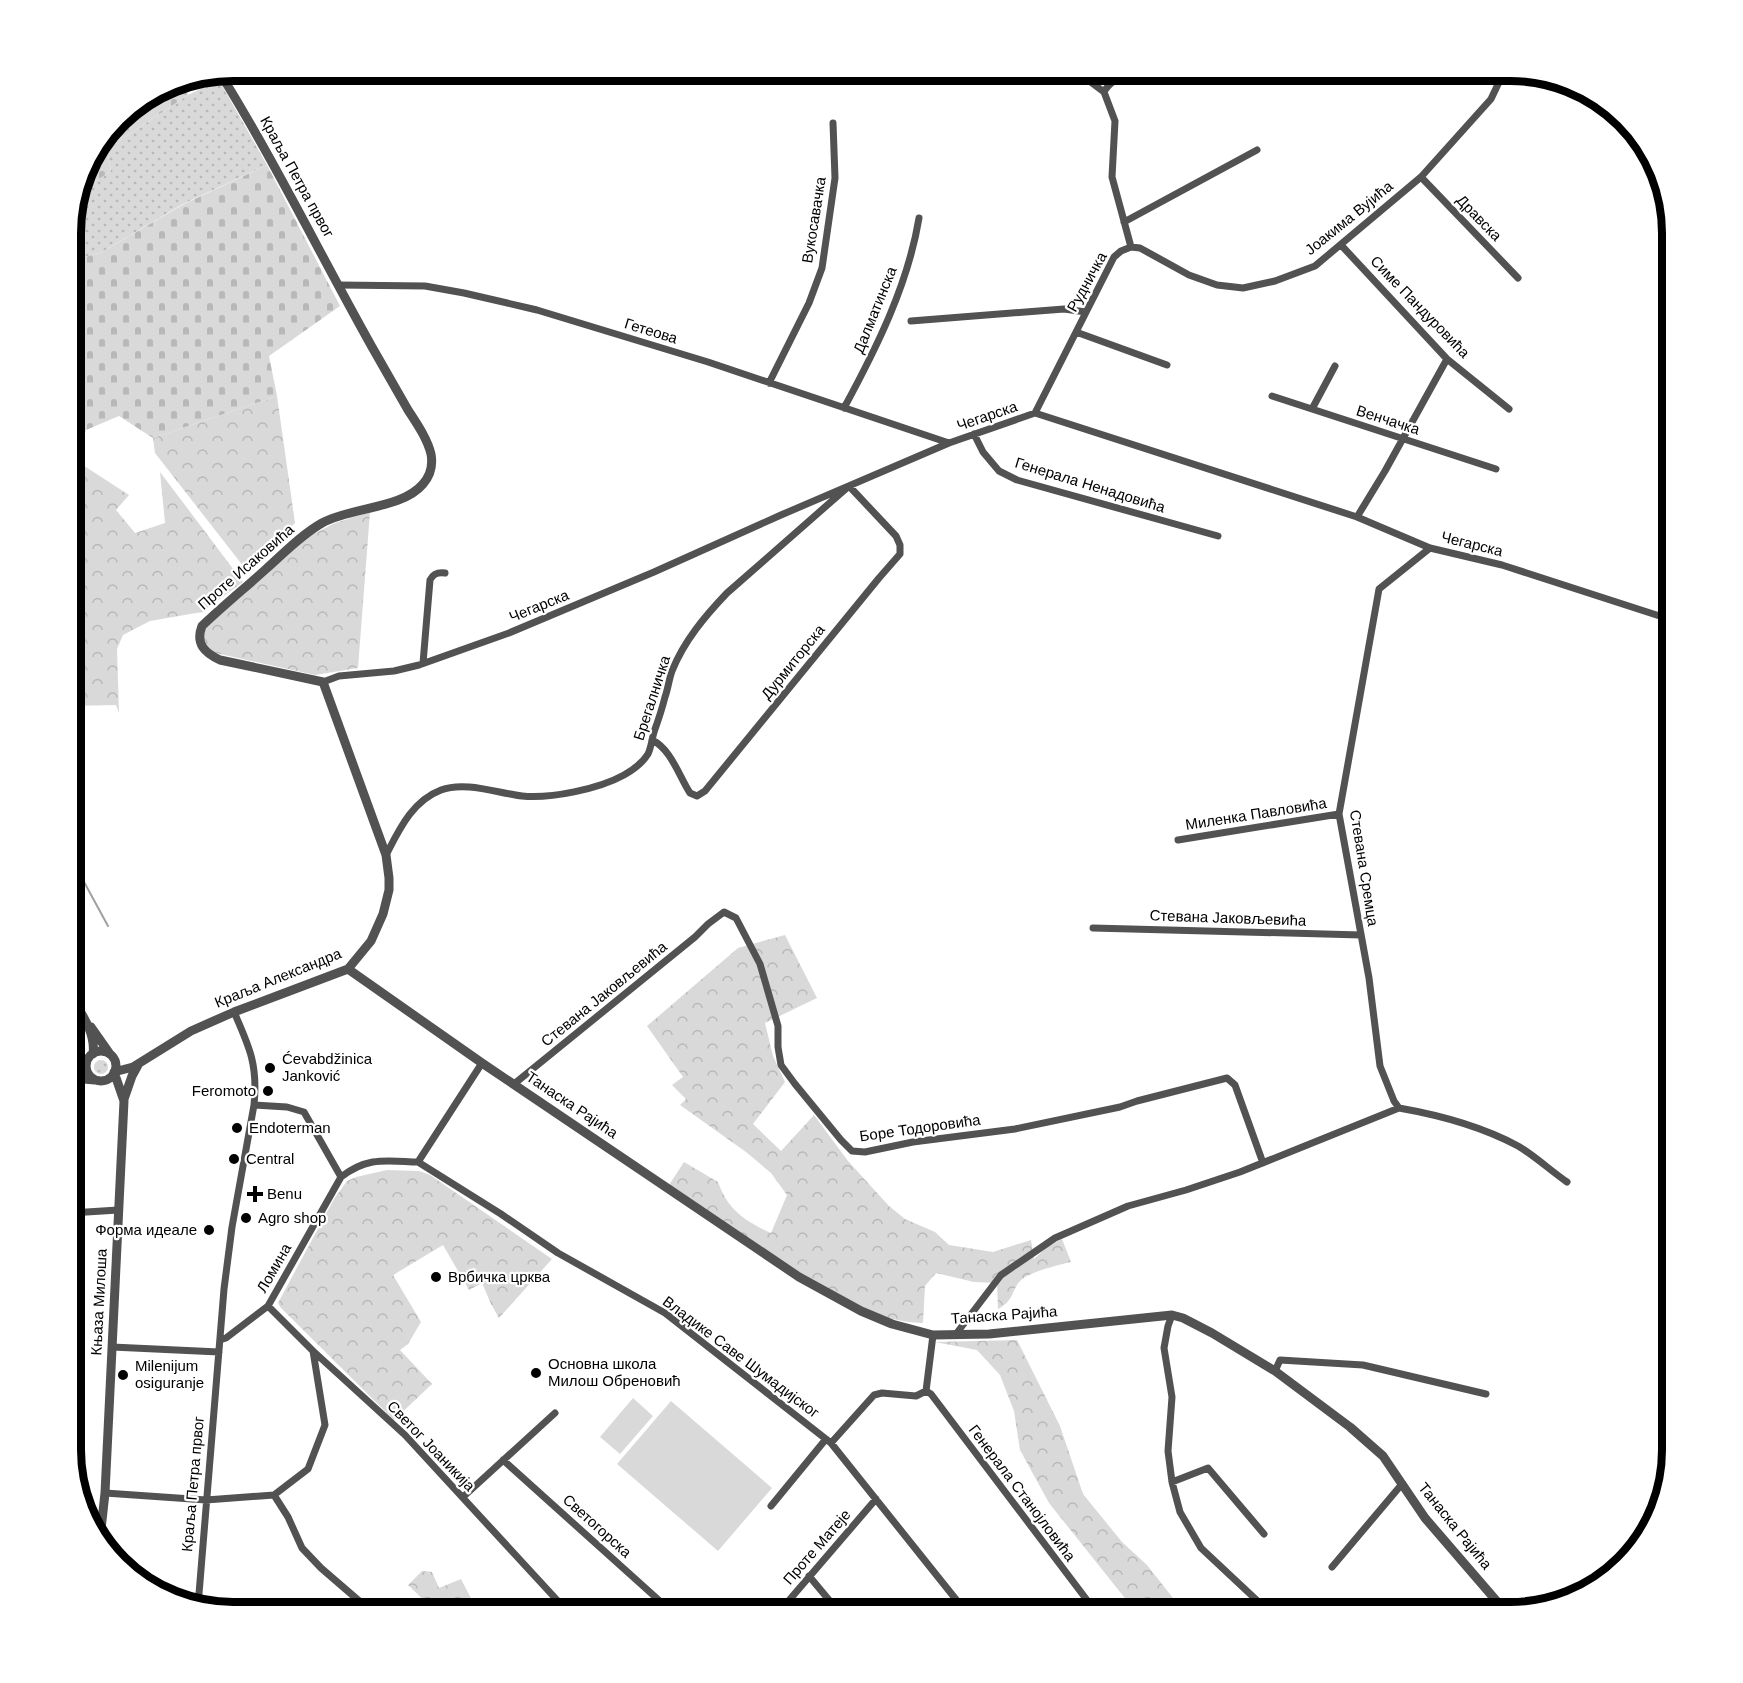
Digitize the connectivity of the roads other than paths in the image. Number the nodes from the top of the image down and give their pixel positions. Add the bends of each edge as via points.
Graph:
1 (225, 81) edge
2 (1089, 81) edge
3 (1113, 81) edge
4 (1500, 81) edge
5 (1104, 92) junction
6 (833, 123) dead end
7 (1257, 150) dead end
8 (1421, 177) junction
9 (919, 218) dead end
10 (1124, 222) junction
11 (1341, 245) junction
12 (1131, 247) junction
13 (1518, 278) dead end
14 (338, 285) junction
15 (345, 297) joint
16 (1086, 312) junction
17 (911, 321) dead end
18 (1076, 332) junction
19 (1447, 359) junction
20 (1167, 365) dead end
21 (1335, 366) dead end
22 (769, 383) junction
23 (1272, 396) dead end
24 (844, 408) junction
25 (1312, 409) junction
26 (1509, 410) dead end
27 (1035, 413) junction
28 (974, 434) junction
29 (1402, 439) junction
30 (949, 443) junction
31 (1496, 469) dead end
32 (849, 486) junction
33 (1357, 517) junction
34 (1218, 537) dead end
35 (1430, 548) junction
36 (445, 573) dead end
37 (1662, 617) edge
38 (423, 663) junction
39 (323, 682) junction
40 (652, 740) junction
41 (1339, 814) junction
42 (1178, 840) dead end
43 (386, 855) junction
44 (1093, 928) dead end
45 (1361, 935) junction
46 (683, 947) joint
47 (348, 969) junction
48 (234, 1012) junction
49 (81, 1013) edge
50 (85, 1020) junction
51 (90, 1057) junction
52 (112, 1058) junction
53 (141, 1062) junction
54 (482, 1063) junction
55 (81, 1064) edge
56 (114, 1072) junction
57 (81, 1079) edge
58 (98, 1080) junction
59 (513, 1084) junction
60 (123, 1101) junction
61 (254, 1105) junction
62 (1399, 1108) junction
63 (418, 1162) junction
64 (1263, 1163) junction
65 (342, 1177) junction
66 (1566, 1182) dead end
67 (118, 1210) junction
68 (81, 1212) edge
69 (268, 1306) junction
70 (1172, 1315) junction
71 (956, 1334) junction
72 (933, 1335) junction
73 (220, 1340) junction
74 (112, 1347) junction
75 (313, 1351) junction
76 (219, 1352) junction
77 (1275, 1371) junction
78 (926, 1391) junction
79 (1486, 1395) dead end
80 (555, 1413) dead end
81 (829, 1441) junction
82 (503, 1460) junction
83 (1172, 1482) junction
84 (1402, 1484) junction
85 (105, 1493) junction
86 (274, 1495) junction
87 (462, 1497) junction
88 (876, 1498) junction
89 (206, 1500) junction
90 (771, 1506) dead end
91 (101, 1527) edge
92 (1264, 1534) dead end
93 (1332, 1567) dead end
94 (809, 1576) junction
95 (199, 1598) edge
96 (360, 1602) edge
97 (559, 1602) edge
98 (661, 1602) edge
99 (787, 1602) edge
100 (831, 1602) edge
101 (958, 1602) edge
102 (1088, 1602) edge
103 (1259, 1602) edge
104 (1497, 1602) edge

1 - 14 street, Краља Петра првог
2 - 5 street
3 - 5 street
4 - 8 street, Јоакима Вујића via 1491,99
5 - 10 street via 1115,121 1112,177
6 - 22 street, Вукосавачка via 835,178 822,268
7 - 10 street
8 - 11 street, Јоакима Вујића
8 - 13 street, Дравска
9 - 24 street, Далматинска via 895,301
10 - 12 street
11 - 12 street, Јоакима Вујића via 1315,266 1243,288 1217,285 1189,275 1140,248
11 - 19 street, Симе Пандуровића
12 - 16 street, Рудничка via 1114,257
14 - 15 street, Краља Петра првог
14 - 22 street, Гетеова via 425,286 464,293 537,310
15 - 39 street, Проте Исаковића via 427,443 432,466 429,474 412,493 337,516 301,537 207,622 199,639 207,653 220,660
16 - 17 street via 1064,309
16 - 18 street, Рудничка
18 - 20 street
18 - 27 street, Рудничка
19 - 26 street, Симе Пандуровића
19 - 29 street
21 - 25 street
22 - 24 street, Гетеова
23 - 25 street, Венчачка
24 - 30 street, Гетеова
25 - 29 street, Венчачка
27 - 28 street, Чегарска
27 - 33 street, Чегарска
28 - 30 street, Чегарска
28 - 34 street, Генерала Ненадовића via 999,471 1017,480
29 - 31 street, Венчачка
29 - 33 street
30 - 32 street, Чегарска
32 - 38 street, Чегарска via 567,609
32 - 40 street, Брегалничка via 727,593 685,643 671,672
32 - 40 street, Дурмиторска via 896,536 900,554 705,791 696,796 690,793 669,755
33 - 35 street, Чегарска
35 - 37 street, Чегарска via 1502,565
35 - 41 street, Стевана Сремца via 1379,589
36 - 38 street via 432,575 430,580
38 - 39 street, Чегарска
39 - 43 street
40 - 43 street, Брегалничка via 649,752 625,775 575,791 524,796 471,787 442,790 405,819
41 - 42 street, Миленка Павловића
41 - 45 street, Стевана Сремца
43 - 47 street, Краља Александра via 387,903 371,941
44 - 45 street, Стевана Јаковљевића
45 - 62 street, Стевана Сремца via 1380,1066
46 - 59 street, Стевана Јаковљевића
46 - 64 street, Боре Тодоровића via 724,912 736,918 760,964 778,1026 782,1065 852,1151 1026,1127 1227,1078 1235,1085
47 - 48 street, Краља Александра
47 - 54 street, Танаска Рајића
48 - 53 street, Краља Александра via 191,1031
48 - 61 street, Краља Петра првог via 254,1065
49 - 50 street
50 - 51 street via 93,1042
50 - 52 street
51 - 52 street via 101,1052
51 - 55 street
51 - 58 street via 86,1069
52 - 53 street, Краља Александра via 124,1064
52 - 56 street
53 - 56 street, Краља Александра
53 - 60 street
54 - 59 street, Танаска Рајића
54 - 63 street
56 - 58 street via 107,1080
56 - 60 street, Књаза Милоша
57 - 58 street
58 - 60 street via 117,1089
59 - 72 street, Танаска Рајића via 829,1295 892,1324
60 - 67 street, Књаза Милоша
61 - 65 street via 304,1112
61 - 73 street, Краља Петра првог via 232,1227
62 - 64 street
62 - 66 street via 1479,1129 1520,1147
63 - 65 street via 371,1161
63 - 81 street, Владике Саве Шумадијског via 558,1253 665,1313
64 - 71 street via 1128,1206 1055,1238 1001,1275
65 - 69 street, Ломина
67 - 68 street
67 - 74 street, Књаза Милоша
69 - 73 street, Ломина
69 - 75 street, Светог Јоаникија
70 - 71 street, Танаска Рајића
70 - 77 street, Танаска Рајића via 1212,1333
70 - 83 street via 1164,1348 1172,1397 1168,1451
71 - 72 street, Танаска Рајића
72 - 78 street
73 - 76 street, Краља Петра првог
74 - 76 street
74 - 85 street, Књаза Милоша
75 - 86 street via 325,1425 308,1469
75 - 87 street, Светог Јоаникија via 405,1435
76 - 89 street, Краља Петра првог
77 - 79 street via 1280,1360 1363,1365
77 - 84 street, Танаска Рајића via 1383,1456
78 - 81 street via 916,1396 874,1395
78 - 102 street, Генерала Станојловића
80 - 82 street
81 - 88 street, Владике Саве Шумадијског
81 - 90 street
82 - 87 street
82 - 98 street, Светогорска
83 - 92 street via 1208,1468
83 - 103 street via 1180,1512 1201,1548
84 - 93 street
84 - 104 street, Танаска Рајића via 1425,1518
85 - 89 street
85 - 91 street, Књаза Милоша
86 - 89 street
86 - 96 street via 302,1548
87 - 97 street, Светог Јоаникија
88 - 94 street, Проте Матеје
88 - 101 street, Владике Саве Шумадијског
89 - 95 street, Краља Петра првог
94 - 99 street, Проте Матеје
94 - 100 street

